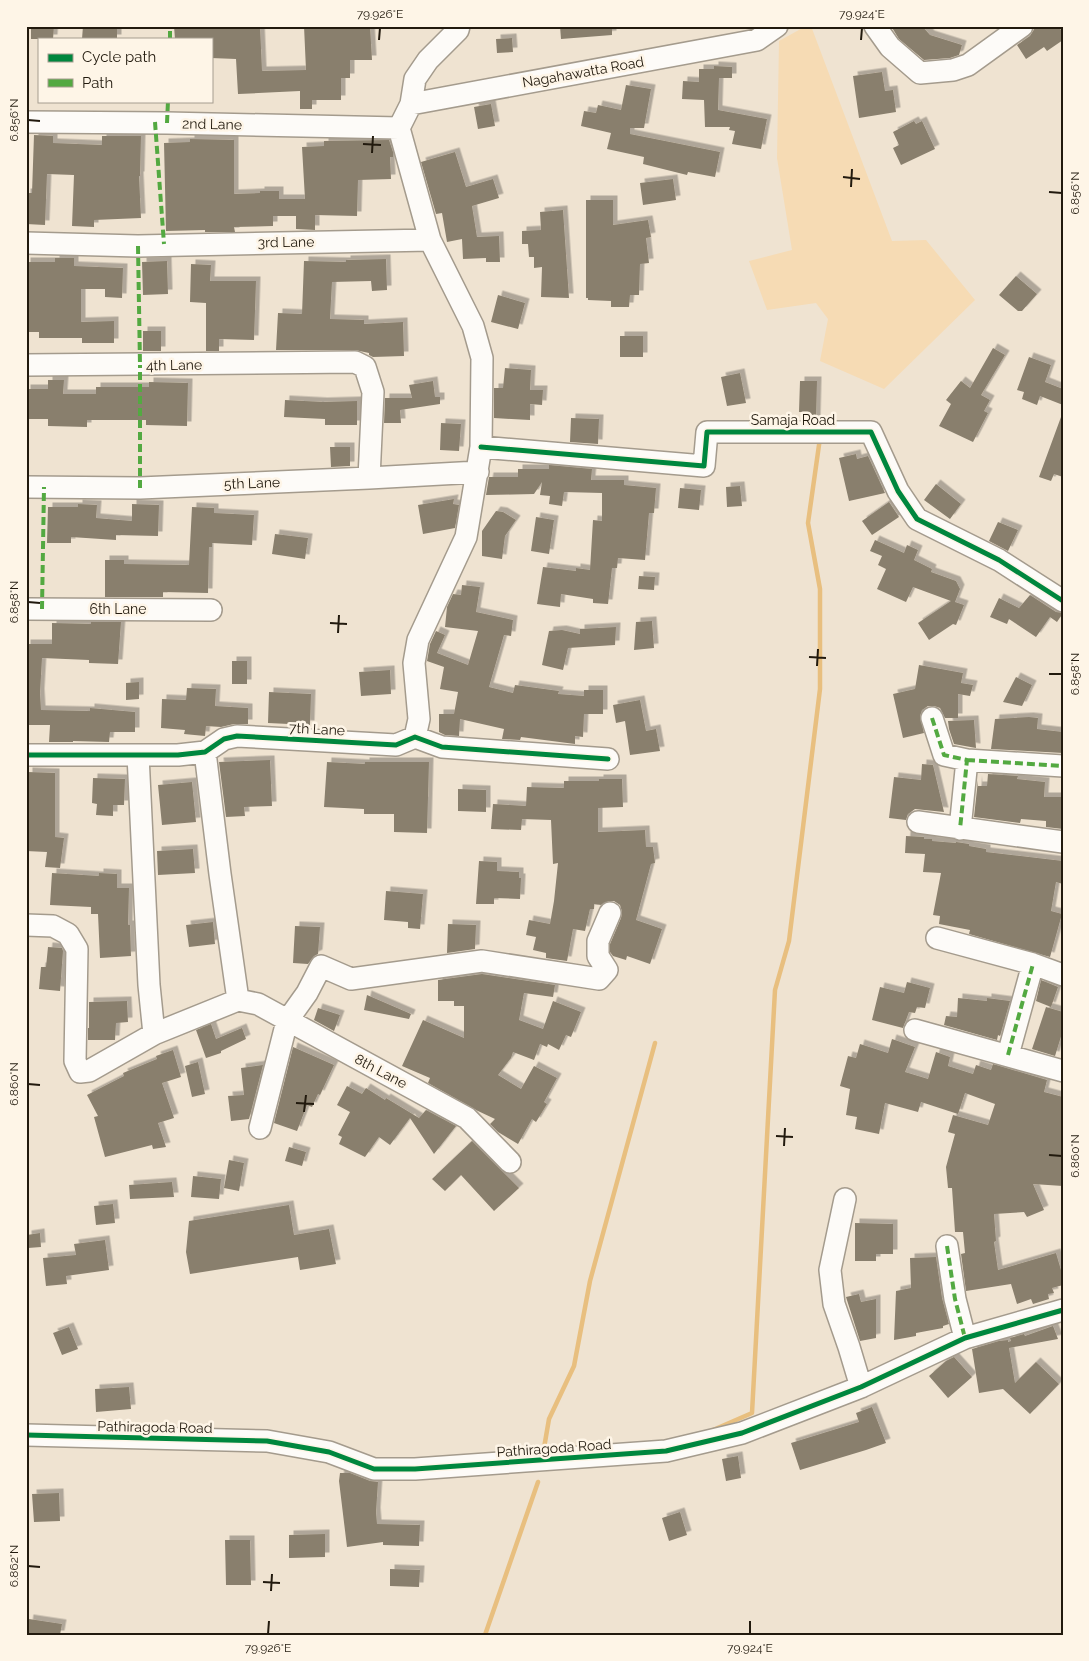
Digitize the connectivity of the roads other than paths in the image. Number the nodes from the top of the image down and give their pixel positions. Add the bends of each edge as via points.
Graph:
1 (459, 26) edge
2 (778, 26) edge
3 (875, 26) edge
4 (1022, 26) edge
5 (410, 104) junction
6 (26, 122) edge
7 (398, 128) junction
8 (430, 240) junction
9 (26, 243) edge
10 (26, 365) edge
11 (481, 447) junction
12 (478, 472) junction
13 (370, 478) junction
14 (26, 486) edge
15 (1063, 601) edge
16 (26, 609) edge
17 (210, 610) dead end
18 (932, 718) dead end
19 (415, 737) junction
20 (205, 752) junction
21 (26, 755) edge
22 (138, 755) junction
23 (608, 759) dead end
24 (967, 760) junction
25 (1063, 766) edge
26 (918, 822) dead end
27 (960, 829) junction
28 (1063, 842) edge
29 (610, 913) dead end
30 (26, 925) edge
31 (937, 938) dead end
32 (1033, 964) junction
33 (1063, 975) edge
34 (238, 1000) junction
35 (287, 1021) junction
36 (916, 1030) dead end
37 (154, 1034) junction
38 (1008, 1055) junction
39 (1063, 1071) edge
40 (260, 1128) dead end
41 (510, 1162) dead end
42 (845, 1199) dead end
43 (947, 1246) dead end
44 (1063, 1310) edge
45 (965, 1338) junction
46 (861, 1387) junction
47 (27, 1433) edge

1 - 5 street via 428,60 416,79
2 - 5 street, Nagahawatta Road via 757,40
3 - 4 street via 890,47 920,73 968,65
5 - 7 street
6 - 7 street, 2nd Lane
7 - 8 street
8 - 9 street, 3rd Lane via 138,246
8 - 11 street via 473,326 482,358
10 - 13 street, 4th Lane via 355,362 365,367 373,392
11 - 12 street
11 - 15 street, Samaja Road via 704,466 707,432 871,432 898,491 917,519 999,560
12 - 13 street, 5th Lane
12 - 19 street via 466,537 418,640 414,663 419,719
13 - 14 street, 5th Lane via 140,488
16 - 17 street, 6th Lane
18 - 24 street via 944,755
19 - 20 street, 7th Lane via 396,745 237,736 224,739
19 - 23 street via 442,747
20 - 22 street, 7th Lane via 178,756
20 - 34 street
21 - 22 street, 7th Lane
22 - 37 street
24 - 25 street
24 - 27 street
26 - 27 street
27 - 28 street
29 - 35 street via 598,941 598,956 607,970 599,979 482,961 351,979 321,966
30 - 37 street via 53,926 68,934 76,949 75,1060 80,1072 89,1071
31 - 32 street
32 - 33 street
32 - 38 street
34 - 35 street, 8th Lane via 258,1004
34 - 37 street
35 - 40 street
35 - 41 street, 8th Lane via 467,1118
36 - 38 street
38 - 39 street
42 - 46 street via 830,1270 834,1304
43 - 45 street
44 - 45 street, Pathiragoda Road
45 - 46 street, Pathiragoda Road
46 - 47 street, Pathiragoda Road via 742,1432 666,1451 414,1469 374,1469 329,1452 267,1441

